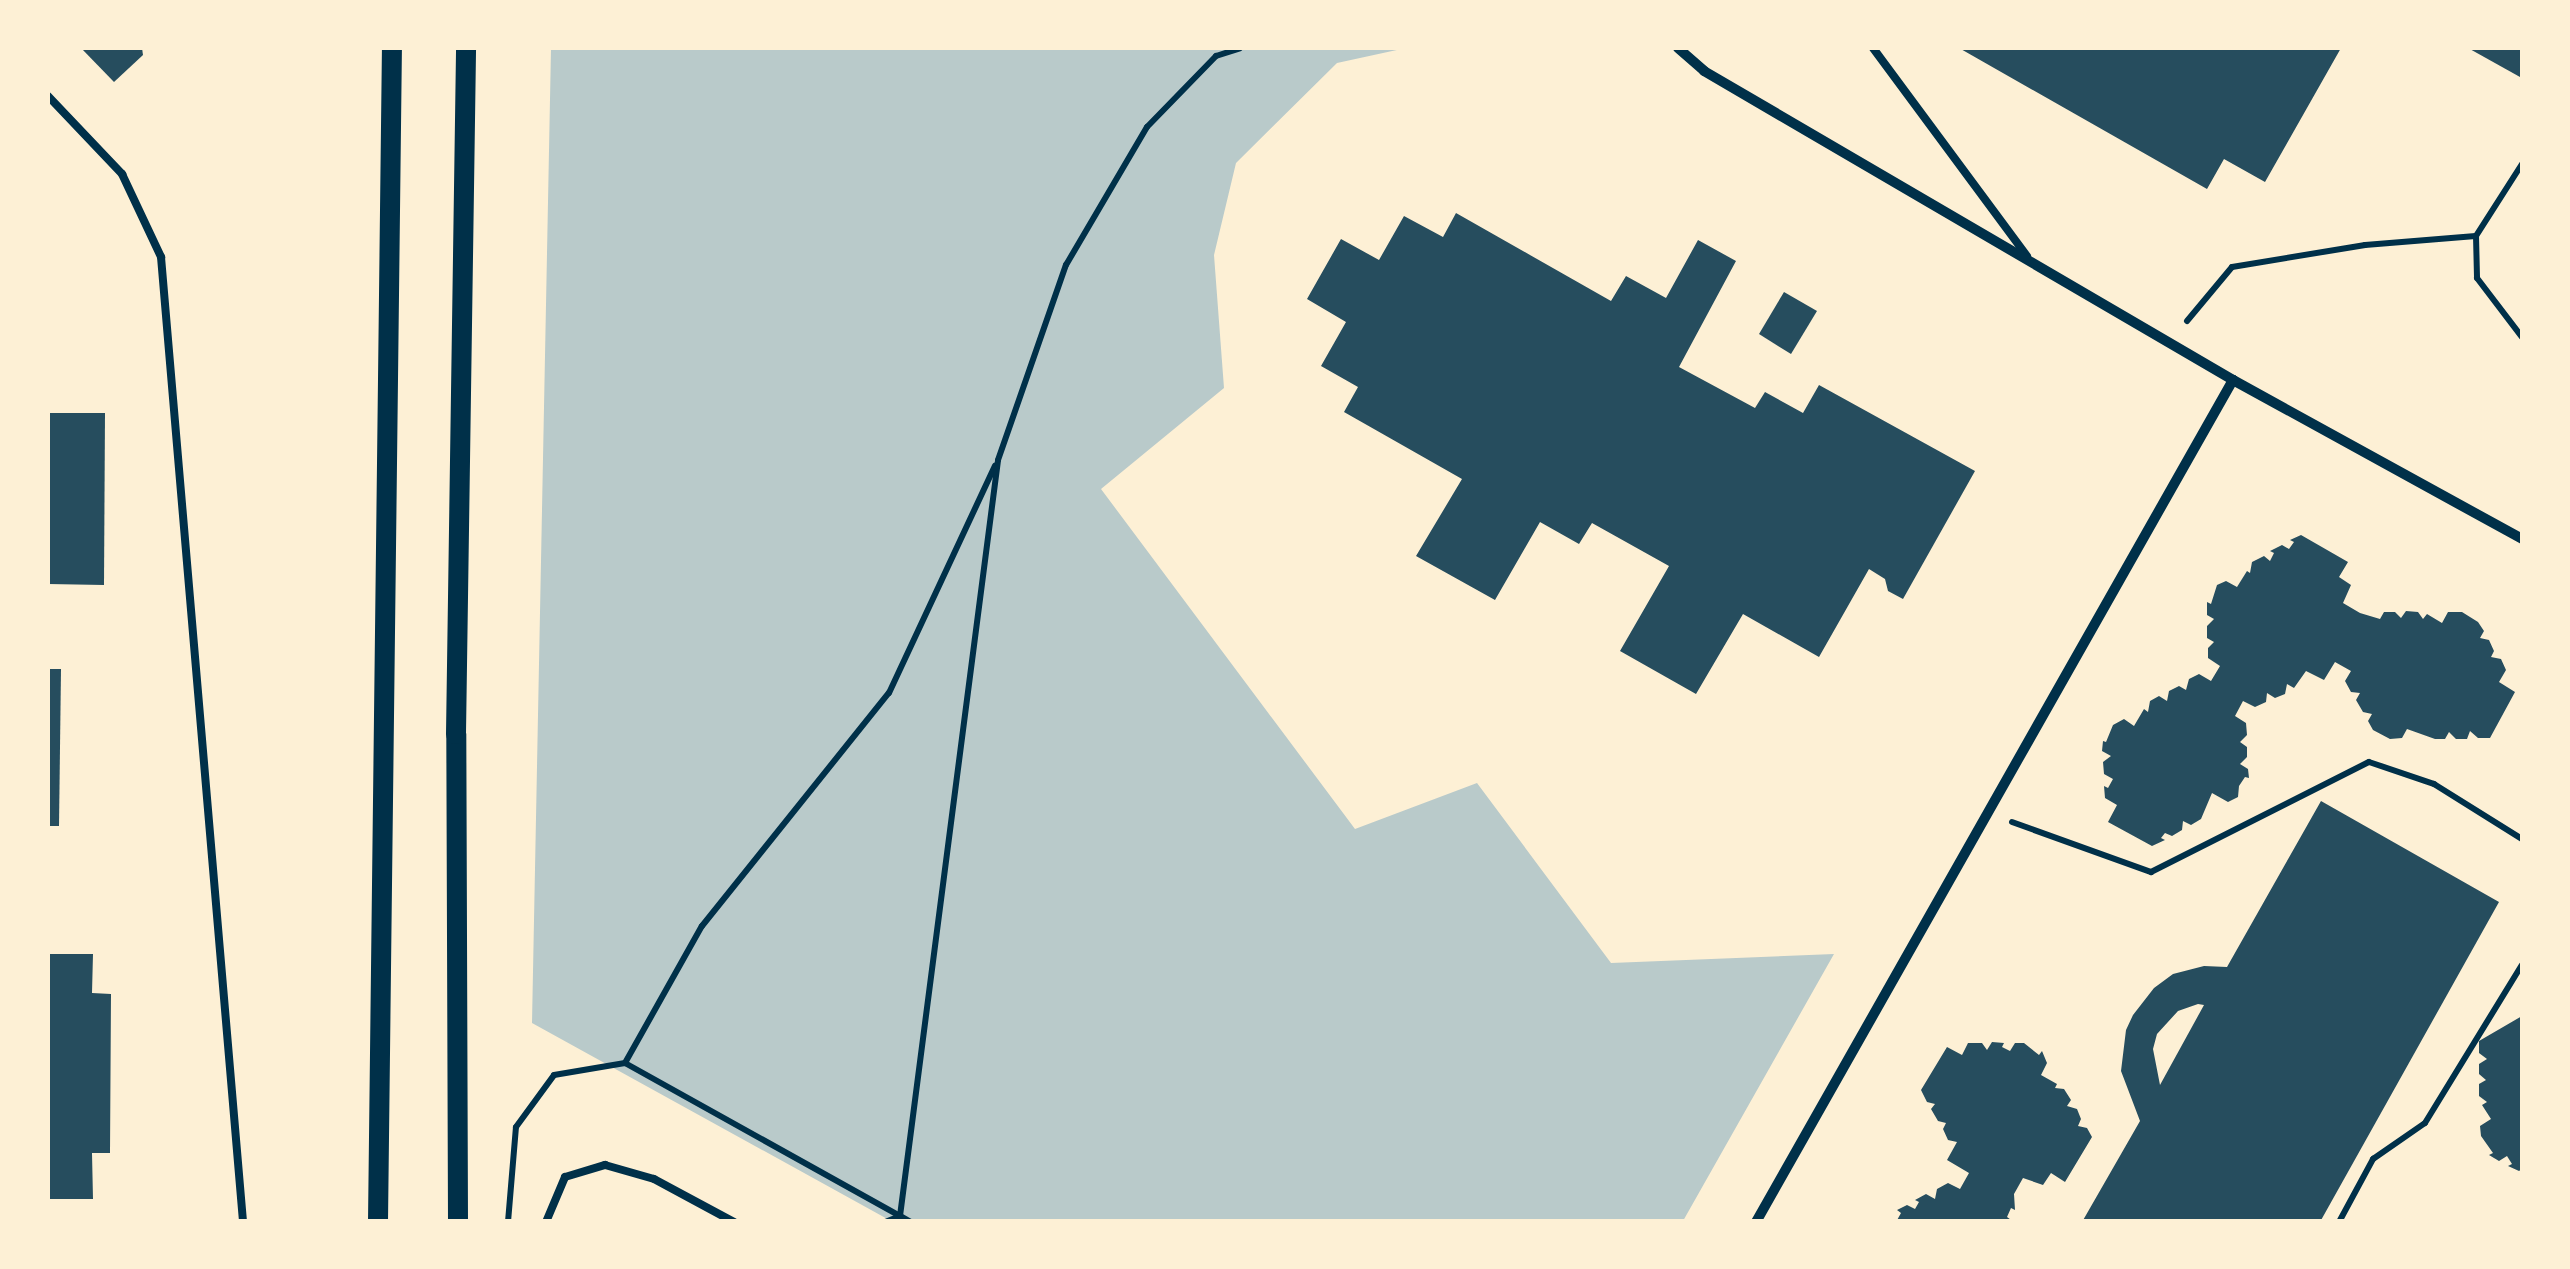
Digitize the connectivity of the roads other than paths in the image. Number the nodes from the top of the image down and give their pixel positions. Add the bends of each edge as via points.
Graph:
1 (392, 48) edge
2 (466, 48) edge
3 (1678, 48) edge
4 (1873, 48) edge
5 (48, 96) edge
6 (2027, 256) junction
7 (2233, 380) junction
8 (2522, 539) edge
9 (244, 1222) edge
10 (378, 1222) edge
11 (458, 1222) edge
12 (546, 1222) edge
13 (734, 1222) edge
14 (1756, 1222) edge

1 - 10 main road
2 - 11 main road via 456,734
3 - 6 street via 1704,70
4 - 6 lane
5 - 9 lane via 122,174 161,258
6 - 7 street
7 - 8 street
7 - 14 street
12 - 13 lane via 566,1177 605,1165 654,1179

